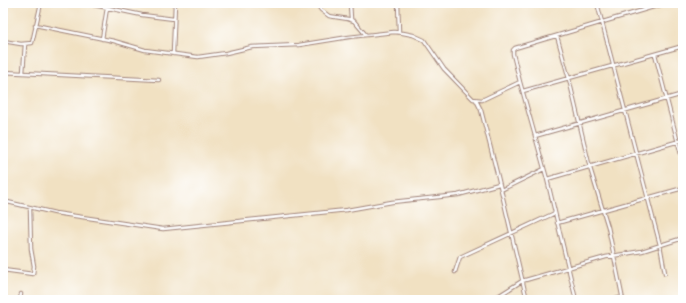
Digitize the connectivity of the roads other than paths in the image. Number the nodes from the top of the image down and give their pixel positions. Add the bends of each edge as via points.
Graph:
1 (41, 3) edge
2 (84, 3) edge
3 (175, 3) edge
4 (316, 3) edge
5 (350, 3) edge
6 (398, 3) edge
7 (597, 3) edge
8 (667, 3) edge
9 (107, 8) junction
10 (174, 19) junction
11 (352, 20) junction
12 (603, 22) junction
13 (35, 25) junction
14 (399, 32) junction
15 (366, 36) junction
16 (556, 36) junction
17 (102, 39) junction
18 (3, 41) edge
19 (25, 44) junction
20 (683, 46) edge
21 (173, 54) junction
22 (655, 54) junction
23 (614, 66) junction
24 (3, 72) edge
25 (23, 73) junction
26 (569, 79) junction
27 (159, 80) dead end
28 (520, 82) junction
29 (523, 92) junction
30 (683, 94) edge
31 (666, 99) junction
32 (476, 100) junction
33 (625, 111) junction
34 (579, 123) junction
35 (535, 136) junction
36 (683, 140) edge
37 (678, 141) junction
38 (635, 154) junction
39 (683, 162) edge
40 (590, 168) junction
41 (544, 169) junction
42 (547, 179) junction
43 (500, 184) junction
44 (683, 188) edge
45 (501, 190) junction
46 (647, 198) junction
47 (3, 201) edge
48 (30, 208) junction
49 (604, 210) junction
50 (555, 213) junction
51 (557, 223) junction
52 (511, 234) junction
53 (683, 238) edge
54 (660, 245) junction
55 (614, 255) junction
56 (568, 268) junction
57 (3, 270) edge
58 (455, 272) dead end
59 (665, 274) dead end
60 (522, 281) junction
61 (21, 294) dead end
62 (622, 299) edge
63 (20, 300) edge
64 (492, 300) edge
65 (527, 300) edge
66 (576, 300) edge
67 (613, 300) edge

1 - 13 street
2 - 9 street
3 - 10 street
4 - 11 street via 329,16
5 - 11 street
6 - 14 street
7 - 12 street
8 - 12 street
9 - 10 street
9 - 17 street
10 - 21 street
11 - 15 street
12 - 16 street
12 - 23 street
13 - 17 street
13 - 19 street via 33,41
14 - 15 street
14 - 32 street via 424,40 444,69
15 - 21 street via 294,45 252,47 202,56
16 - 26 street
16 - 28 street via 514,49
17 - 21 street
18 - 19 street
19 - 25 street
20 - 22 street
22 - 23 street
22 - 31 street
23 - 26 street
23 - 33 street
24 - 25 street
25 - 27 street
26 - 29 street
26 - 34 street
28 - 29 street
28 - 32 street via 485,99
29 - 35 street
30 - 31 street
31 - 33 street
31 - 37 street
32 - 43 street via 481,110
33 - 34 street
33 - 38 street
34 - 35 street
34 - 40 street
35 - 41 street
36 - 37 street
37 - 38 street
37 - 39 street
38 - 40 street
38 - 46 street
40 - 42 street
40 - 49 street
41 - 42 street
41 - 45 street
42 - 50 street
43 - 45 street
43 - 48 street via 467,194 347,210 166,229
44 - 46 street
45 - 52 street
46 - 49 street
46 - 54 street
47 - 48 street
48 - 57 street via 33,274
49 - 51 street
49 - 55 street
50 - 51 street
50 - 52 street
51 - 56 street
52 - 58 street via 460,257
52 - 60 street
53 - 54 street
54 - 55 street
54 - 59 street
55 - 56 street
55 - 62 street
56 - 60 street
56 - 66 street
60 - 64 street
60 - 65 street
61 - 63 street
62 - 67 street

